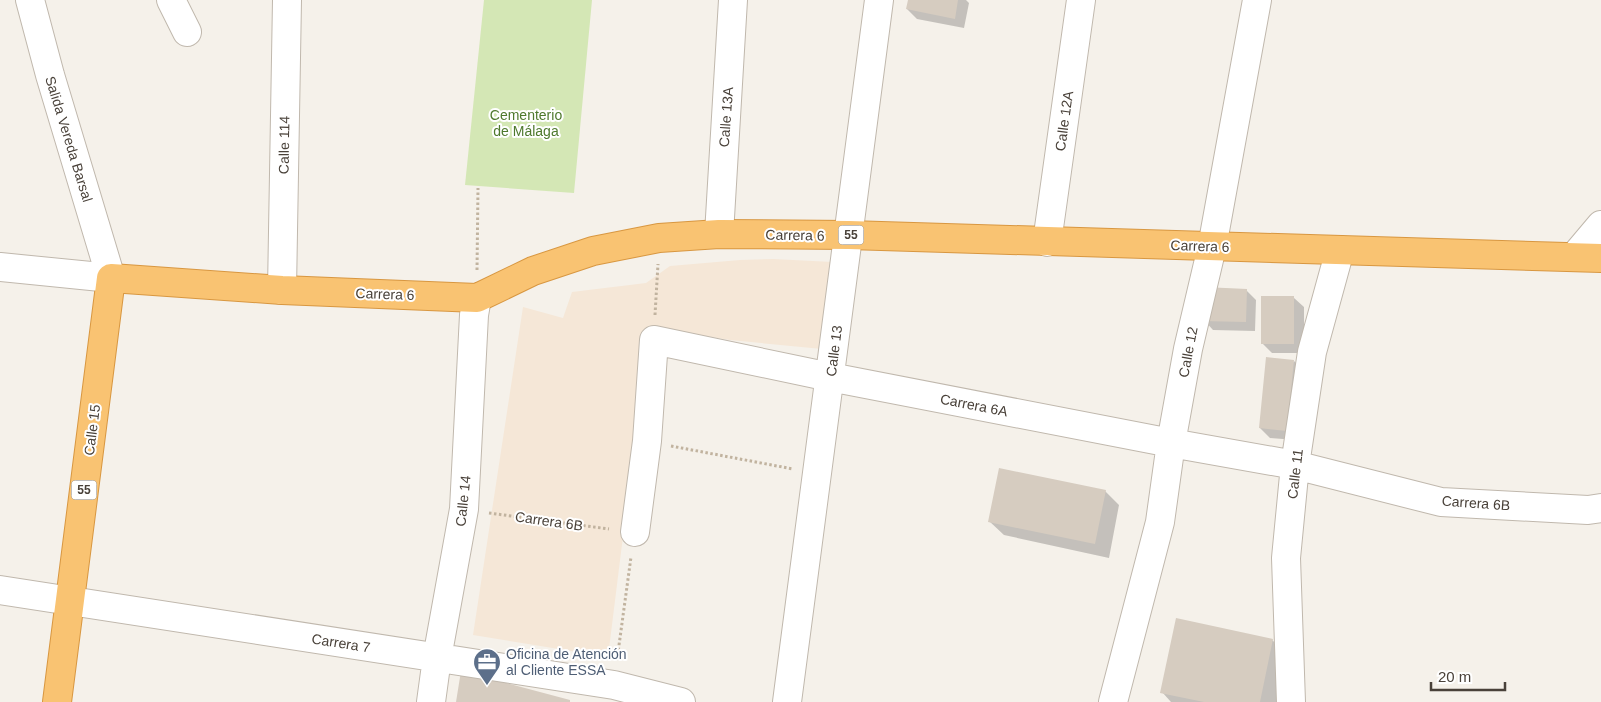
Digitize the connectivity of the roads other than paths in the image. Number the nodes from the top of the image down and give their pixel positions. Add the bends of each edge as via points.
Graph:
1 (30, 0) edge
2 (171, 0) edge
3 (287, 0) edge
4 (733, 0) edge
5 (880, 0) edge
6 (1081, 0) edge
7 (1257, 0) edge
8 (187, 32) dead end
9 (1601, 225) edge
10 (718, 234) junction
11 (849, 235) junction
12 (1047, 242) junction
13 (1212, 247) junction
14 (1340, 250) junction
15 (1574, 257) junction
16 (1601, 258) edge
17 (0, 267) edge
18 (111, 278) junction
19 (282, 290) junction
20 (477, 298) junction
21 (830, 377) junction
22 (1171, 443) junction
23 (1295, 465) junction
24 (1601, 508) edge
25 (635, 532) road end
26 (0, 590) edge
27 (70, 601) junction
28 (436, 658) junction
29 (57, 702) edge
30 (430, 702) edge
31 (681, 702) edge
32 (787, 702) edge
33 (1113, 702) edge
34 (1291, 702) edge

1 - 18 street, Salida Vereda Barsal
2 - 8 street
3 - 19 street, Calle 114
4 - 10 street, Calle 13A
5 - 11 street, Calle 13
6 - 12 street, Calle 12A
7 - 13 street, Calle 12
9 - 15 street
10 - 11 highway, Carrera 6 / 55
10 - 20 highway, Carrera 6 / 55 via 660,238 593,251 533,271
11 - 12 highway, Carrera 6 / 55
11 - 21 street, Calle 13
12 - 13 highway, Carrera 6 / 55
13 - 14 highway, Carrera 6 / 55
13 - 22 street, Calle 12 via 1188,349
14 - 15 highway, Carrera 6 / 55
14 - 23 street, Calle 11 via 1312,352
15 - 16 highway, Carrera 6 / 55
17 - 18 street, Carrera 6
18 - 19 highway, Carrera 6 / 55
18 - 27 highway, Calle 15 / 55
19 - 20 highway, Carrera 6 / 55
20 - 28 street, Calle 14 via 464,509
21 - 22 street, Carrera 6A
21 - 25 street, Carrera 6A via 654,340 647,441
21 - 32 street, Calle 13
22 - 23 street, Carrera 6A
22 - 33 street, Calle 12 via 1160,522
23 - 24 street, Carrera 6B via 1442,502
23 - 34 street, Calle 11 via 1286,558
26 - 27 street, Carrera 7
27 - 28 street, Carrera 7
27 - 29 highway, Calle 15 / 55
28 - 30 street, Calle 14
28 - 31 street, Carrera 7 via 614,685

